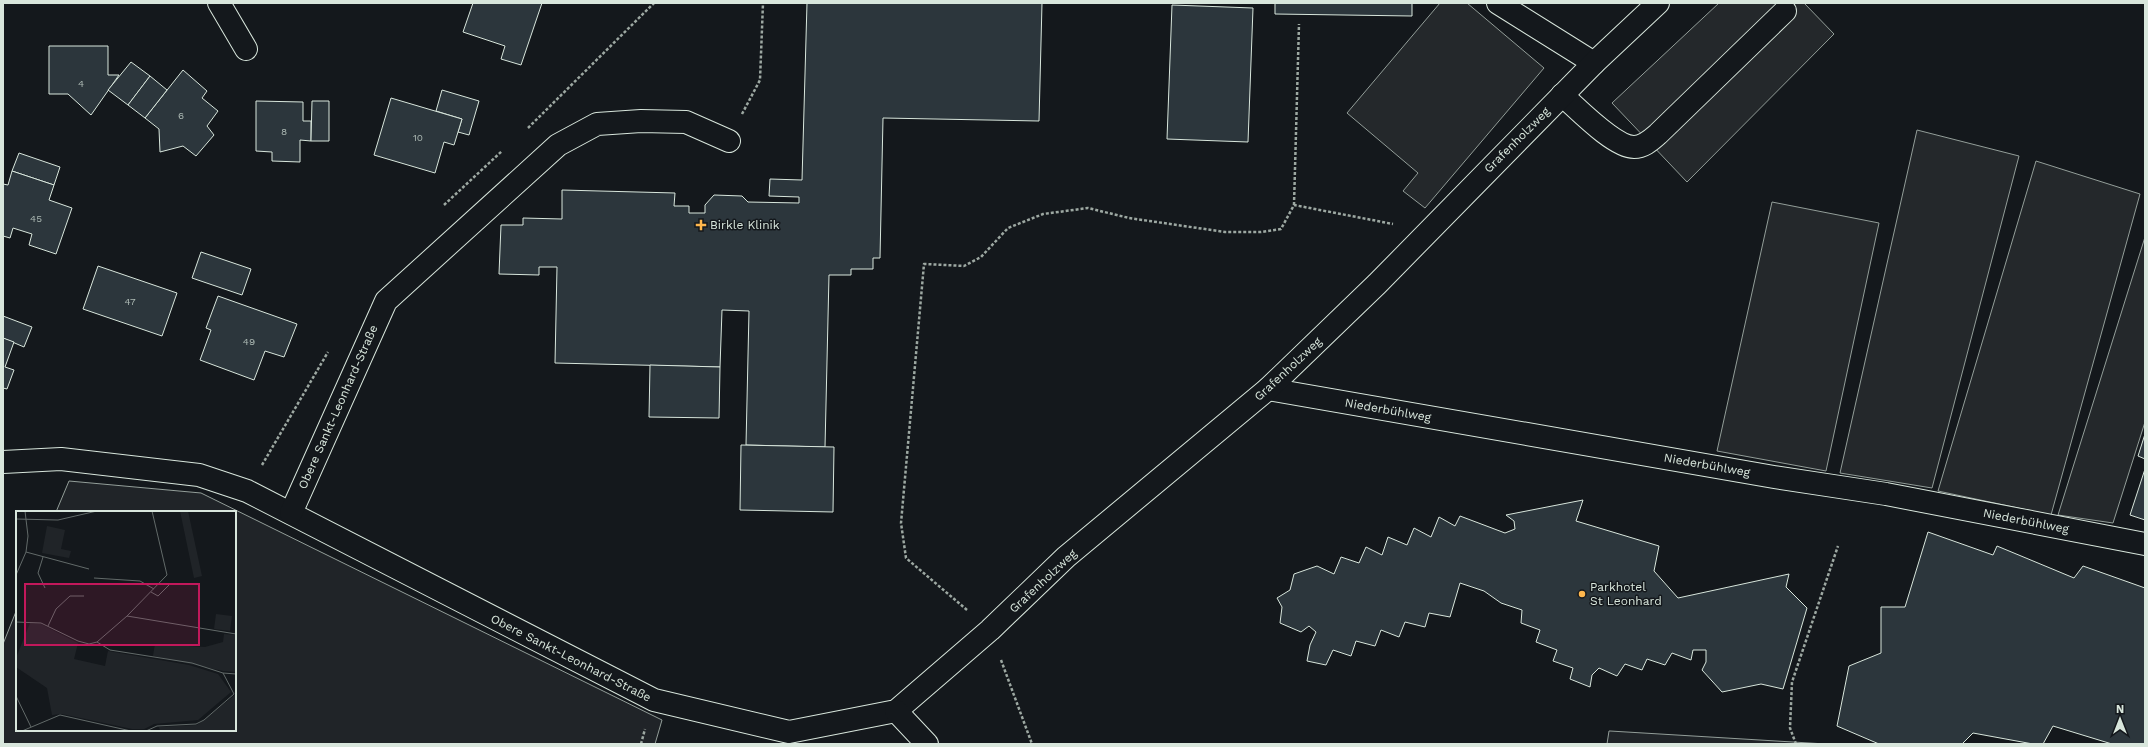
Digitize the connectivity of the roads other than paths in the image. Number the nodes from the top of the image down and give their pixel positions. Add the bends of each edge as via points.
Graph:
1 (219, 3) edge
2 (1498, 3) edge
3 (1658, 3) edge
4 (1785, 11) dead end
5 (246, 49) dead end
6 (1594, 63) junction
7 (1562, 95) junction
8 (728, 141) road end
9 (1268, 389) junction
10 (3, 462) edge
11 (291, 513) junction
12 (2145, 544) edge
13 (896, 711) junction
14 (927, 744) edge

1 - 5 street
2 - 6 street
3 - 6 street, Grafenholzweg
4 - 7 street via 1658,134 1642,146 1633,147 1618,141
6 - 7 street, Grafenholzweg
7 - 9 street, Grafenholzweg via 1377,284
8 - 11 street, Obere Sankt-Leonhard-Straße via 686,122 641,121 597,124 558,145 386,301
9 - 12 street, Niederbühlweg via 1774,477 1886,494
9 - 13 street, Grafenholzweg via 1066,557 990,630
10 - 11 street, Obere Sankt-Leonhard-Straße via 61,460 199,475 247,492
11 - 13 street, Obere Sankt-Leonhard-Straße via 654,700 789,732
13 - 14 street

